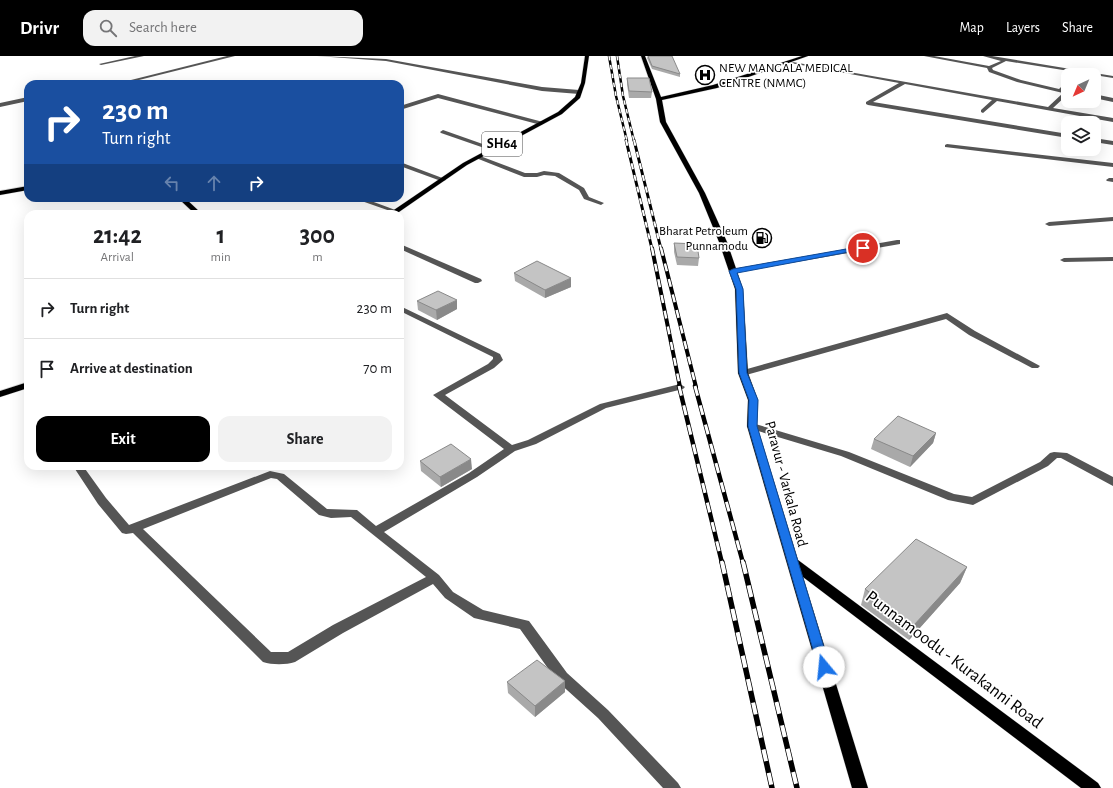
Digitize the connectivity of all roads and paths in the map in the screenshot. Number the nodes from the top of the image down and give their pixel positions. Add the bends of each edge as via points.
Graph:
1 (142, 56) edge
2 (233, 56) edge
3 (319, 56) edge
4 (586, 56) edge
5 (642, 56) edge
6 (806, 56) edge
7 (926, 56) edge
8 (985, 56) edge
9 (1006, 60) junction
10 (788, 62) junction
11 (101, 64) dead end
12 (989, 67) junction
13 (1061, 71) edge
14 (1101, 76) edge
15 (1113, 77) edge
16 (134, 80) edge
17 (904, 83) junction
18 (1061, 90) edge
19 (580, 92) junction
20 (1101, 97) edge
21 (1061, 98) edge
22 (659, 99) junction
23 (24, 100) edge
24 (996, 100) junction
25 (1113, 100) edge
26 (0, 105) edge
27 (404, 107) edge
28 (1049, 109) junction
29 (983, 111) dead end
30 (1113, 120) edge
31 (541, 123) junction
32 (443, 132) dead end
33 (1061, 135) edge
34 (1101, 141) edge
35 (1113, 143) edge
36 (947, 146) dead end
37 (492, 149) junction
38 (478, 157) junction
39 (404, 165) edge
40 (1113, 165) edge
41 (443, 180) junction
42 (24, 189) edge
43 (0, 193) edge
44 (186, 202) edge
45 (366, 202) edge
46 (601, 203) dead end
47 (194, 210) edge
48 (386, 210) edge
49 (398, 210) edge
50 (1113, 219) edge
51 (1049, 224) dead end
52 (897, 242) dead end
53 (404, 248) edge
54 (1113, 259) edge
55 (1064, 260) dead end
56 (733, 271) junction
57 (478, 280) dead end
58 (404, 310) edge
59 (1035, 366) dead end
60 (743, 373) junction
61 (680, 387) dead end
62 (24, 388) edge
63 (0, 394) edge
64 (752, 426) junction
65 (510, 449) junction
66 (81, 470) edge
67 (1113, 482) edge
68 (135, 528) junction
69 (376, 531) junction
70 (792, 562) junction
71 (435, 578) junction
72 (673, 788) edge
73 (860, 788) edge
74 (1093, 788) edge

1 - 11 street
2 - 16 street
3 - 19 street via 386,60 542,89
4 - 19 main road, SH64
5 - 22 main road, Paravur - Varkala Road
6 - 10 main road
7 - 12 street
8 - 9 street
9 - 12 street
9 - 13 street
10 - 17 street
10 - 22 main road via 735,80
12 - 18 street via 991,71 1010,79
14 - 15 street
17 - 24 street
17 - 33 street via 868,103
19 - 31 main road, SH64 via 560,113
20 - 25 street
21 - 28 street
22 - 56 main road, Paravur - Varkala Road via 663,122 702,193
23 - 26 street
24 - 28 street
24 - 29 street
27 - 31 street via 438,96
28 - 30 street
31 - 37 main road, SH64
32 - 37 street
34 - 35 street
36 - 40 street
37 - 38 main road, SH64
38 - 41 main road, SH64
38 - 46 street via 524,175 552,172 582,189 586,198
39 - 41 street
41 - 49 main road, SH64
42 - 43 main road
44 - 47 main road
45 - 48 street
50 - 51 street
52 - 56 street
53 - 57 street
54 - 55 street
56 - 60 main road, Paravur - Varkala Road via 739,289
58 - 65 street via 497,356 498,360 491,366 438,395
59 - 60 street via 972,333 947,316
60 - 64 main road, Paravur - Varkala Road via 753,400
61 - 65 street via 604,406 532,442
62 - 63 main road
64 - 67 street via 845,454 952,497 973,501 1044,464 1054,456 1063,455
64 - 70 main road, Paravur - Varkala Road
65 - 69 street via 473,475
66 - 68 street via 126,530
68 - 69 street via 270,474 280,476 323,512 352,513
68 - 71 street via 268,658 290,658 338,629
69 - 71 street
70 - 73 main road, Paravur - Varkala Road
70 - 74 main road, Punnamoodu - Kurakanni Road
71 - 72 street via 449,595 479,614 524,625 562,677 603,714

